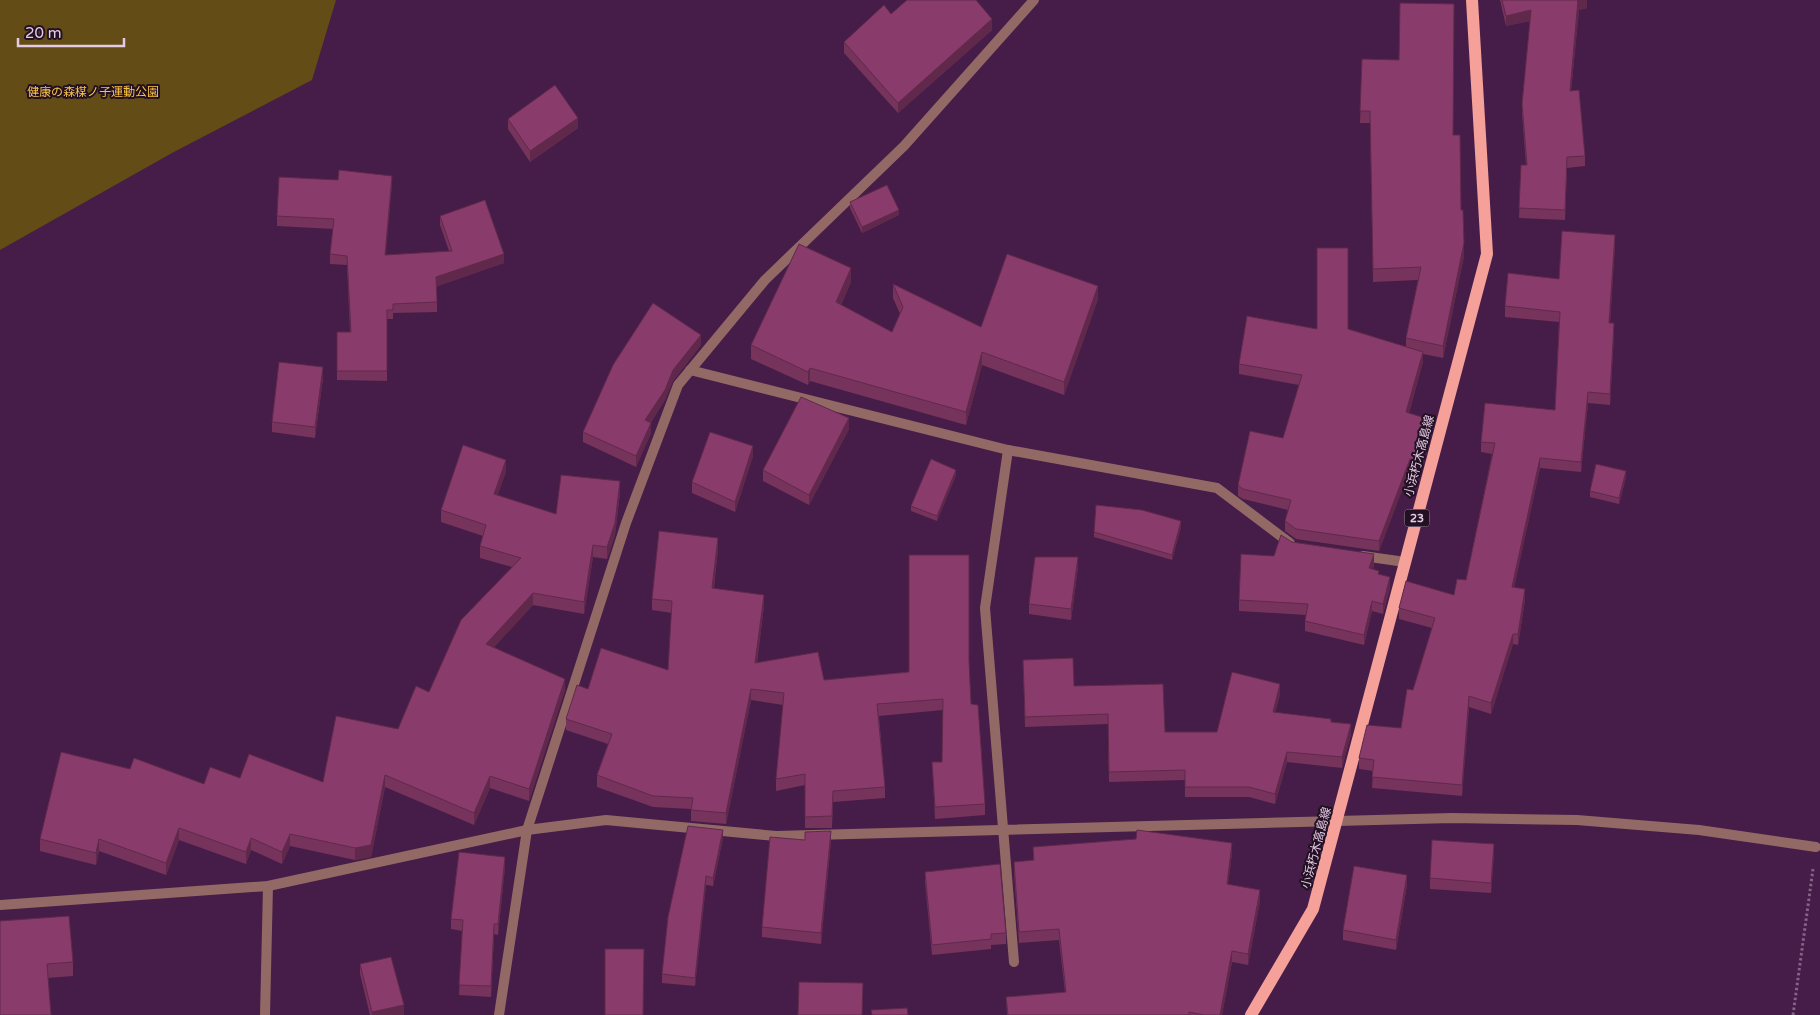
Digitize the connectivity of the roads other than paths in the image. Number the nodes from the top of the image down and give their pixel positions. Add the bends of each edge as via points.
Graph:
1 (1034, 0) edge
2 (1472, 0) edge
3 (690, 370) junction
4 (1008, 450) junction
5 (1303, 547) edge
6 (1349, 554) edge
7 (1405, 562) junction
8 (1337, 822) junction
9 (1003, 829) junction
10 (527, 830) junction
11 (1816, 847) road end
12 (268, 886) junction
13 (0, 905) edge
14 (1014, 962) dead end
15 (265, 1015) edge
16 (498, 1015) edge
17 (1251, 1015) edge

1 - 3 street via 904,146 765,280
2 - 7 main road, 小浜朽木高島線 / 23 via 1487,254
3 - 4 street
3 - 10 street via 678,385 626,523
4 - 5 street via 1218,488 1293,546
4 - 9 street via 985,608
6 - 7 street
7 - 8 main road, 小浜朽木高島線 / 23
8 - 9 street
8 - 11 street via 1452,818 1577,820 1699,830
8 - 17 main road, 小浜朽木高島線 / 23 via 1313,910
9 - 10 street via 776,836 606,820
9 - 14 street
10 - 12 street
10 - 16 street
12 - 13 street
12 - 15 street

